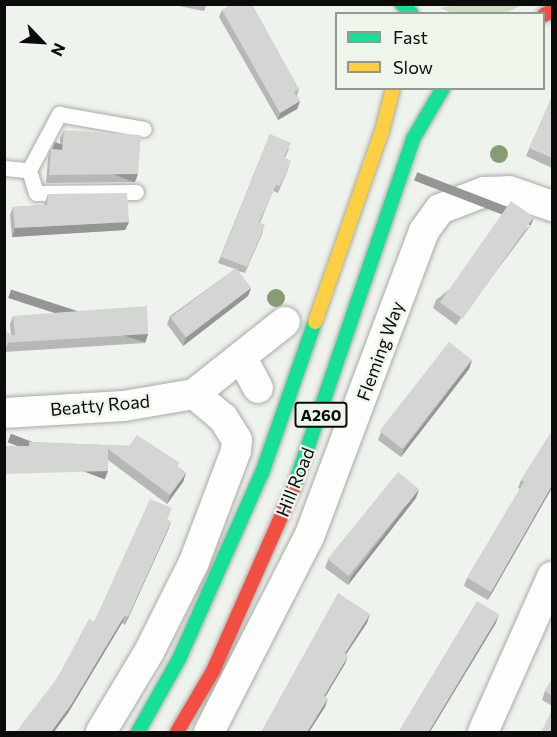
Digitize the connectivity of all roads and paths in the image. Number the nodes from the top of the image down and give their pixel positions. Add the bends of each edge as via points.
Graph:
1 (392, 90) edge
2 (442, 90) edge
3 (144, 129) dead end
4 (4, 168) edge
5 (29, 170) junction
6 (136, 192) dead end
7 (552, 206) edge
8 (285, 322) dead end
9 (243, 358) junction
10 (258, 388) dead end
11 (194, 394) junction
12 (4, 412) edge
13 (552, 577) edge
14 (101, 732) edge
15 (138, 732) edge
16 (177, 732) edge
17 (209, 732) edge
18 (483, 732) edge

1 - 15 main road, Hill Road / A260 via 382,131 262,473 179,659
2 - 16 main road, Hill Road / A260 via 413,139 298,478 213,671
3 - 5 lane via 58,114
4 - 5 lane
5 - 6 lane via 36,193
7 - 17 street, Fleming Way via 510,191 484,192 440,209 423,231 309,537
8 - 9 street
9 - 10 street
9 - 11 street
11 - 12 street, Beatty Road via 124,406
11 - 14 street via 223,418 237,440 236,451 194,562 149,652
13 - 18 street

